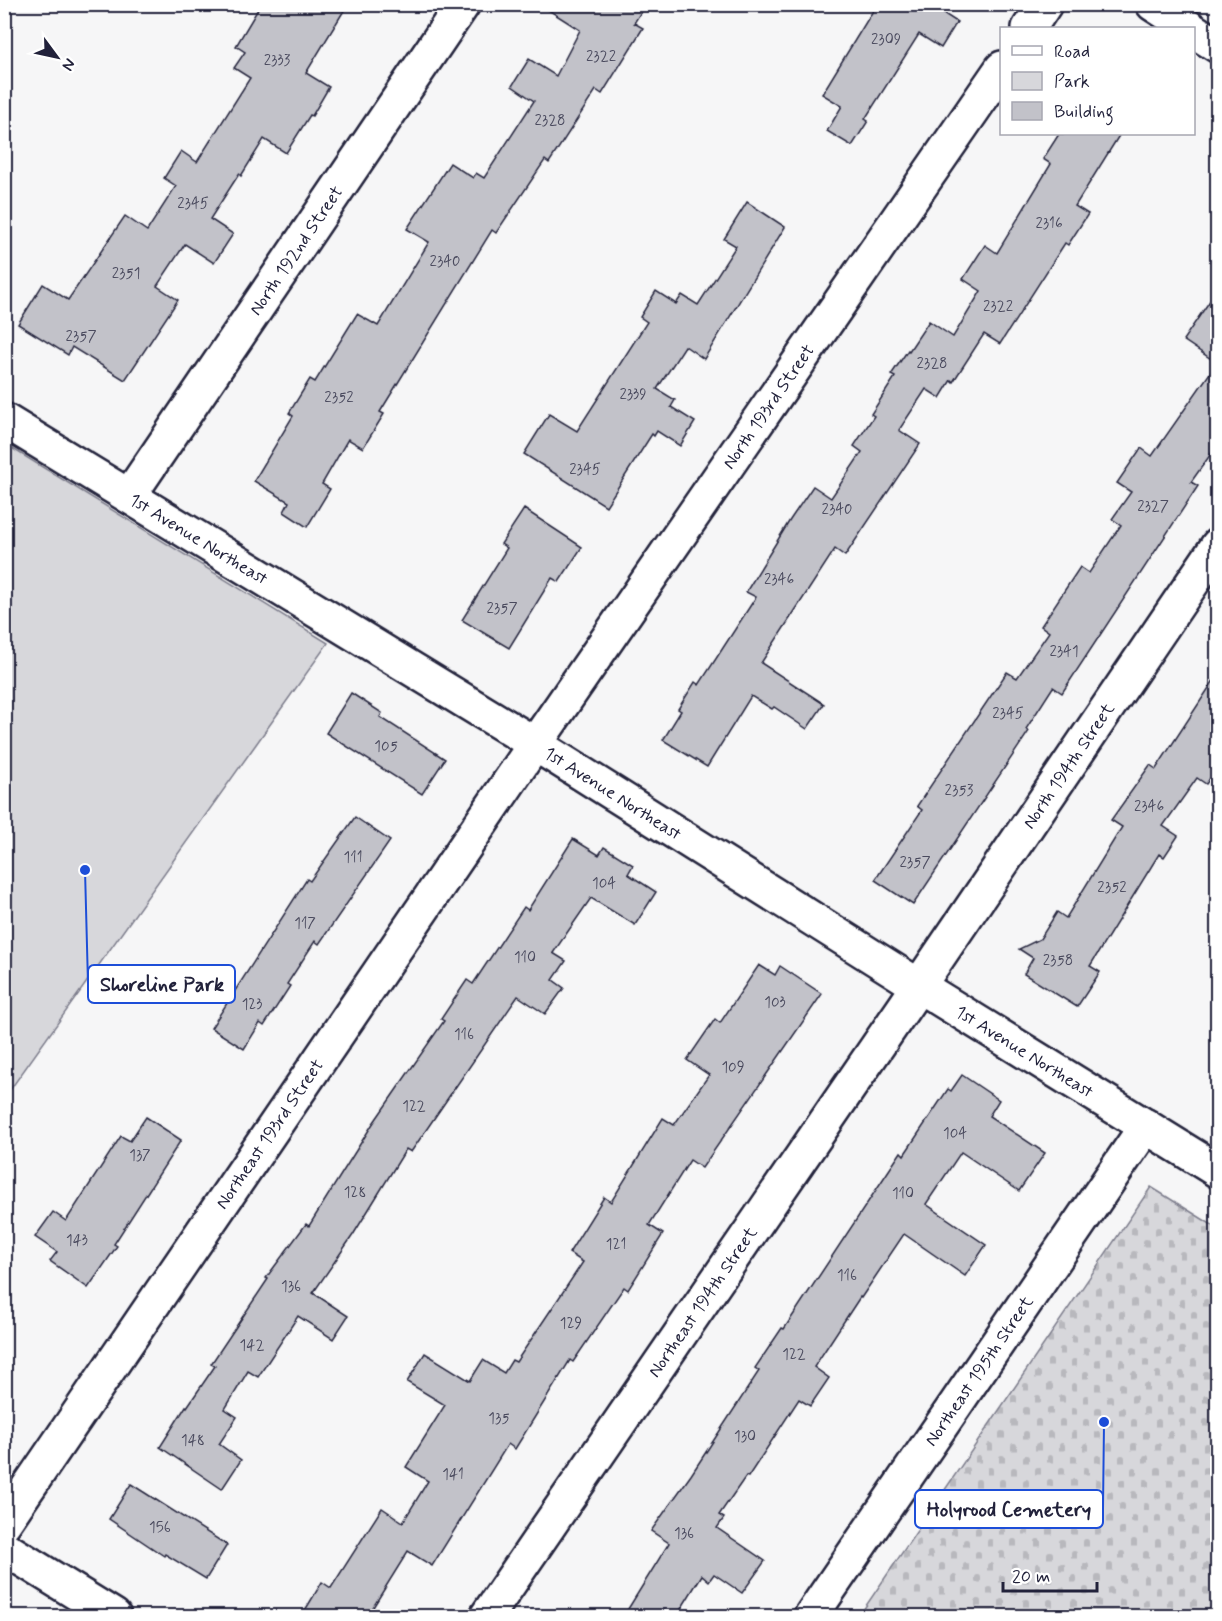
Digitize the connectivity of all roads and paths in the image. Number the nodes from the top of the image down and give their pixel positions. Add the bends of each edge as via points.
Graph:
1 (463, 4) edge
2 (1046, 4) edge
3 (1153, 4) edge
4 (1030, 27) edge
5 (1188, 27) edge
6 (1195, 32) edge
7 (1218, 46) edge
8 (1000, 71) edge
9 (4, 420) edge
10 (129, 496) junction
11 (1218, 545) edge
12 (535, 744) junction
13 (919, 986) junction
14 (1146, 1126) junction
15 (1218, 1171) edge
16 (4, 1523) edge
17 (4, 1548) edge
18 (114, 1617) edge
19 (487, 1617) edge
20 (811, 1617) edge

1 - 10 street, North 192nd Street
2 - 4 street
3 - 5 street
6 - 7 street
8 - 12 street, North 193rd Street
9 - 10 street, 1st Avenue Northeast
10 - 12 street, 1st Avenue Northeast
11 - 13 street, North 194th Street
12 - 13 street, 1st Avenue Northeast
12 - 16 street, Northeast 193rd Street
13 - 14 street, 1st Avenue Northeast
13 - 19 street, Northeast 194th Street
14 - 15 street, 1st Avenue Northeast
14 - 20 street, Northeast 195th Street
17 - 18 street

